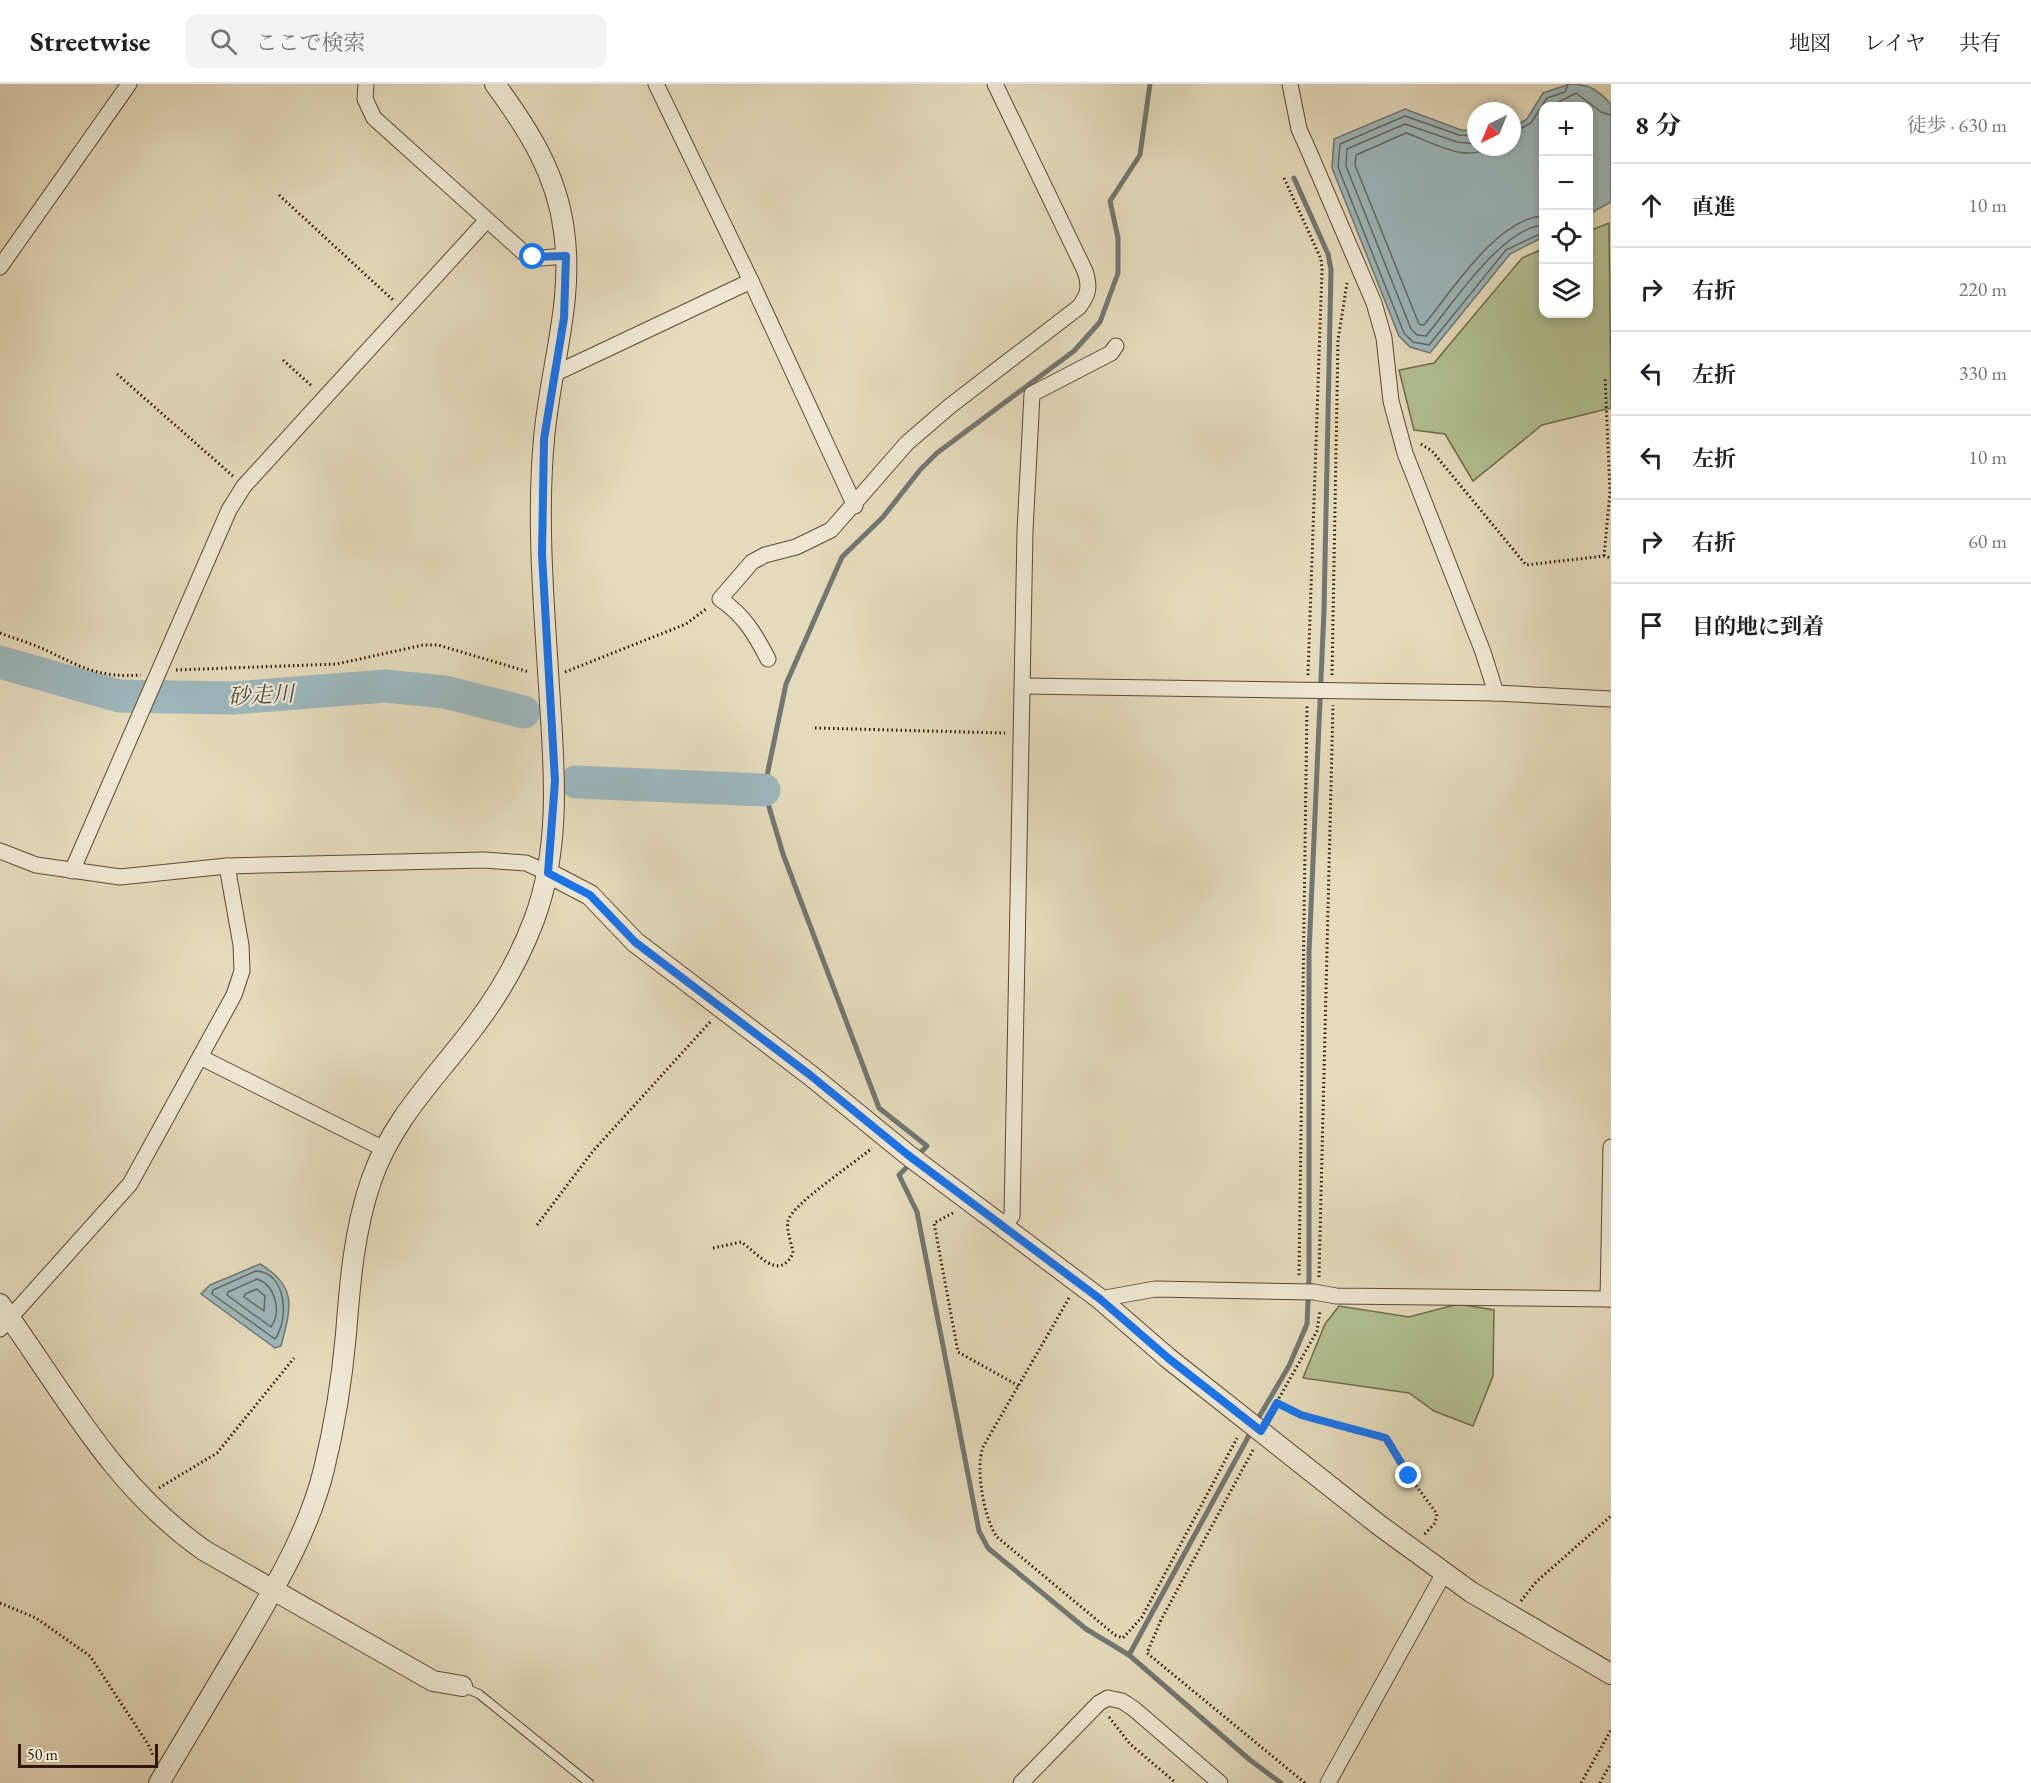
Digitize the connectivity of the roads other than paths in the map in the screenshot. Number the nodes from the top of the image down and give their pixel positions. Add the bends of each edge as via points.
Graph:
1 (129, 84) edge
2 (366, 84) edge
3 (495, 84) edge
4 (656, 84) edge
5 (994, 84) edge
6 (1290, 84) edge
7 (487, 220) junction
8 (566, 256) junction
9 (0, 267) edge
10 (750, 281) junction
11 (1116, 346) dead end
12 (554, 374) junction
13 (855, 506) junction
14 (768, 660) dead end
15 (1023, 686) junction
16 (1496, 693) junction
17 (1611, 699) edge
18 (0, 851) edge
19 (227, 867) junction
20 (72, 871) junction
21 (548, 873) junction
22 (200, 1057) junction
23 (1611, 1147) edge
24 (384, 1149) junction
25 (1002, 1227) junction
26 (1100, 1299) junction
27 (1609, 1299) edge
28 (3, 1317) edge
29 (1444, 1573) junction
30 (273, 1590) junction
31 (1611, 1674) edge
32 (462, 1686) joint
33 (164, 1775) edge
34 (589, 1783) edge
35 (1021, 1783) edge
36 (1220, 1783) edge
37 (1328, 1783) edge

1 - 9 street
2 - 7 street via 365,99 374,118
3 - 8 street via 520,117 547,168 557,195
4 - 10 street
5 - 13 street via 1085,271 1087,297 908,443
6 - 16 street via 1303,142 1374,303 1384,338 1391,401 1411,472
7 - 8 street via 528,256
7 - 20 street via 244,486 229,510
8 - 12 street via 564,318
10 - 12 street
10 - 13 street
11 - 15 street via 1111,353 1027,388
12 - 21 street via 543,462 542,554 555,781
13 - 14 street via 831,530 752,562 720,599 739,612
15 - 16 street
15 - 25 street via 1012,1216
16 - 17 street
18 - 20 street via 36,865
19 - 20 street via 120,877
19 - 21 street via 484,860 526,862
19 - 22 street via 236,904 242,971 234,995
21 - 24 street via 531,928 500,991 420,1092
21 - 25 street via 590,895 635,942
22 - 24 street
22 - 28 street via 130,1184
23 - 27 street
24 - 30 street via 356,1238 337,1411 323,1474 298,1543
25 - 26 street
26 - 27 street via 1155,1288
26 - 29 street via 1255,1427
28 - 30 street via 95,1444 145,1502 205,1551
29 - 31 street
29 - 37 street
30 - 32 street via 433,1681
30 - 33 street
32 - 34 lane via 479,1694
35 - 36 street via 1108,1698 1128,1705

